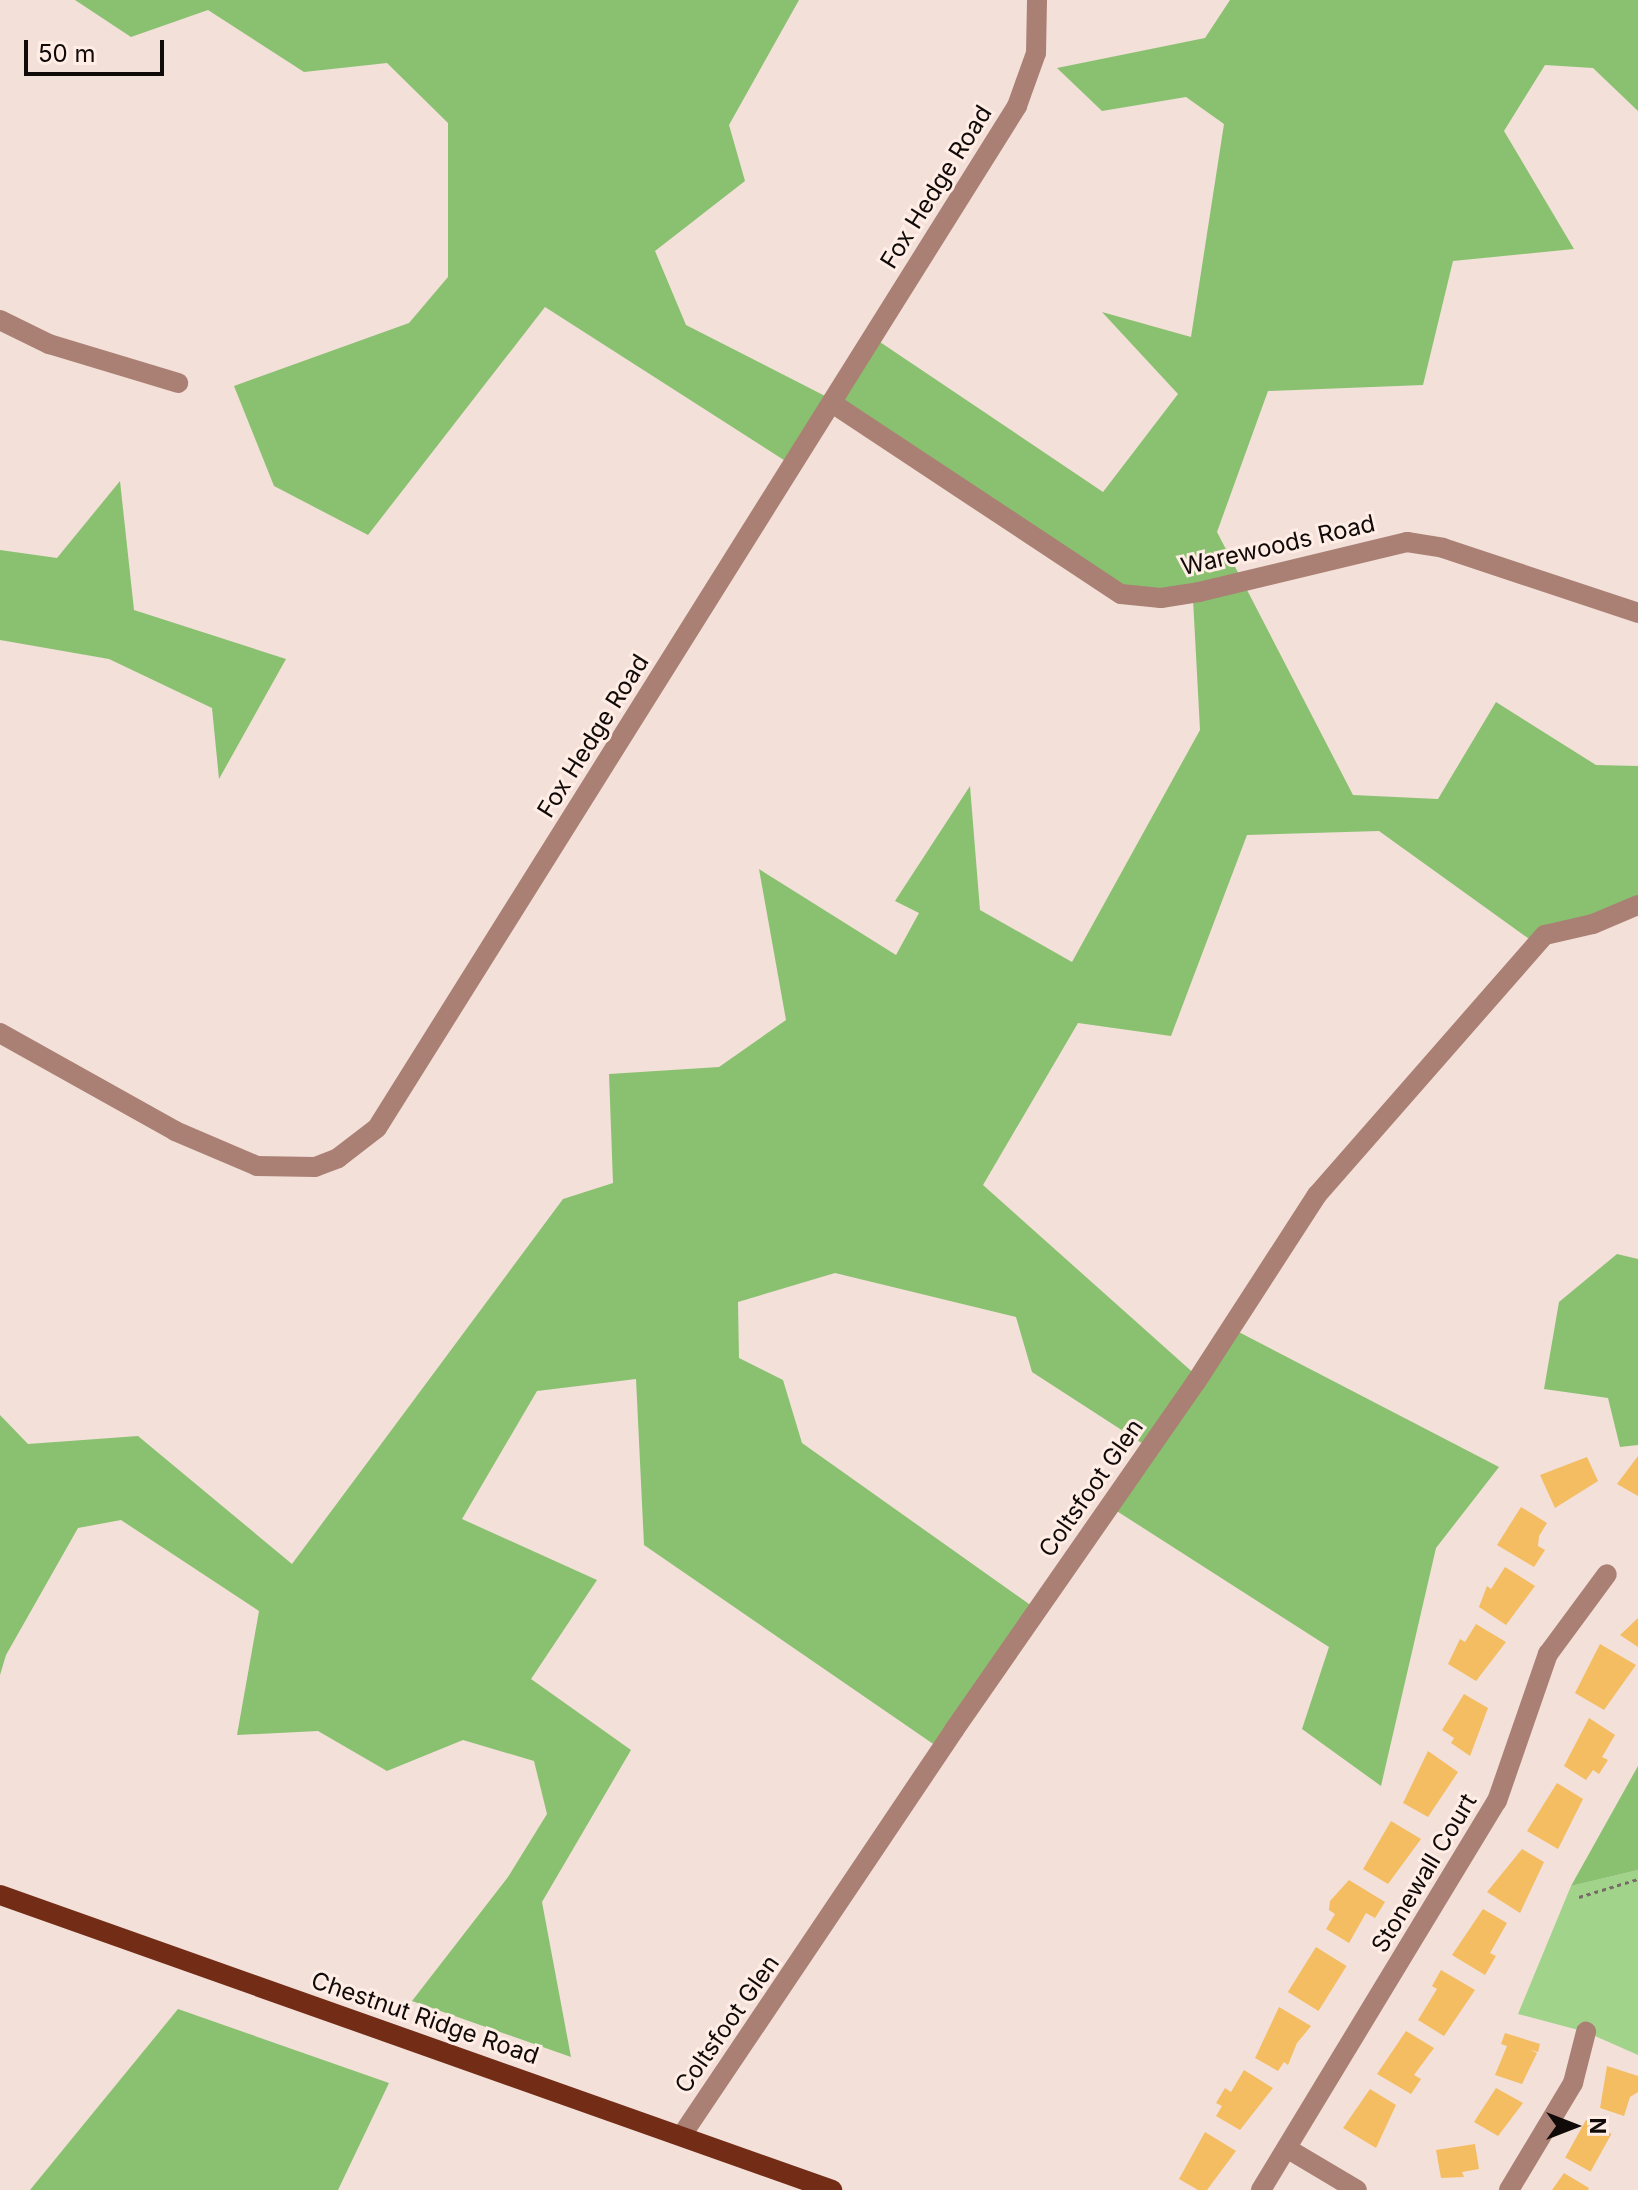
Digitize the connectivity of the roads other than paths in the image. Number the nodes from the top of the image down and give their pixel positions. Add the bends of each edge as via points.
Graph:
1 (1037, 0) edge
2 (0, 320) edge
3 (178, 383) dead end
4 (832, 403) junction
5 (1638, 613) edge
6 (1638, 905) edge
7 (0, 1033) edge
8 (1607, 1574) dead end
9 (0, 1895) edge
10 (1586, 2032) dead end
11 (682, 2135) junction
12 (1288, 2149) junction
13 (832, 2190) edge
14 (1261, 2190) edge
15 (1357, 2190) edge
16 (1509, 2190) edge

1 - 4 street, Fox Hedge Road via 1036,53 1017,106
2 - 3 street via 49,344
4 - 5 street, Warewoods Road via 1121,594 1161,598 1199,592 1407,542 1443,548
4 - 7 street, Fox Hedge Road via 389,1110 359,1146 315,1167 270,1169 248,1164 137,1111
6 - 11 street, Coltsfoot Glen via 1593,924 1545,935 1317,1195 1196,1382
8 - 12 street, Stonewall Court via 1548,1654 1497,1801
9 - 11 main road, Chestnut Ridge Road
10 - 16 street via 1573,2083
11 - 13 main road, Chestnut Ridge Road
12 - 14 street, Stonewall Court
12 - 15 street

